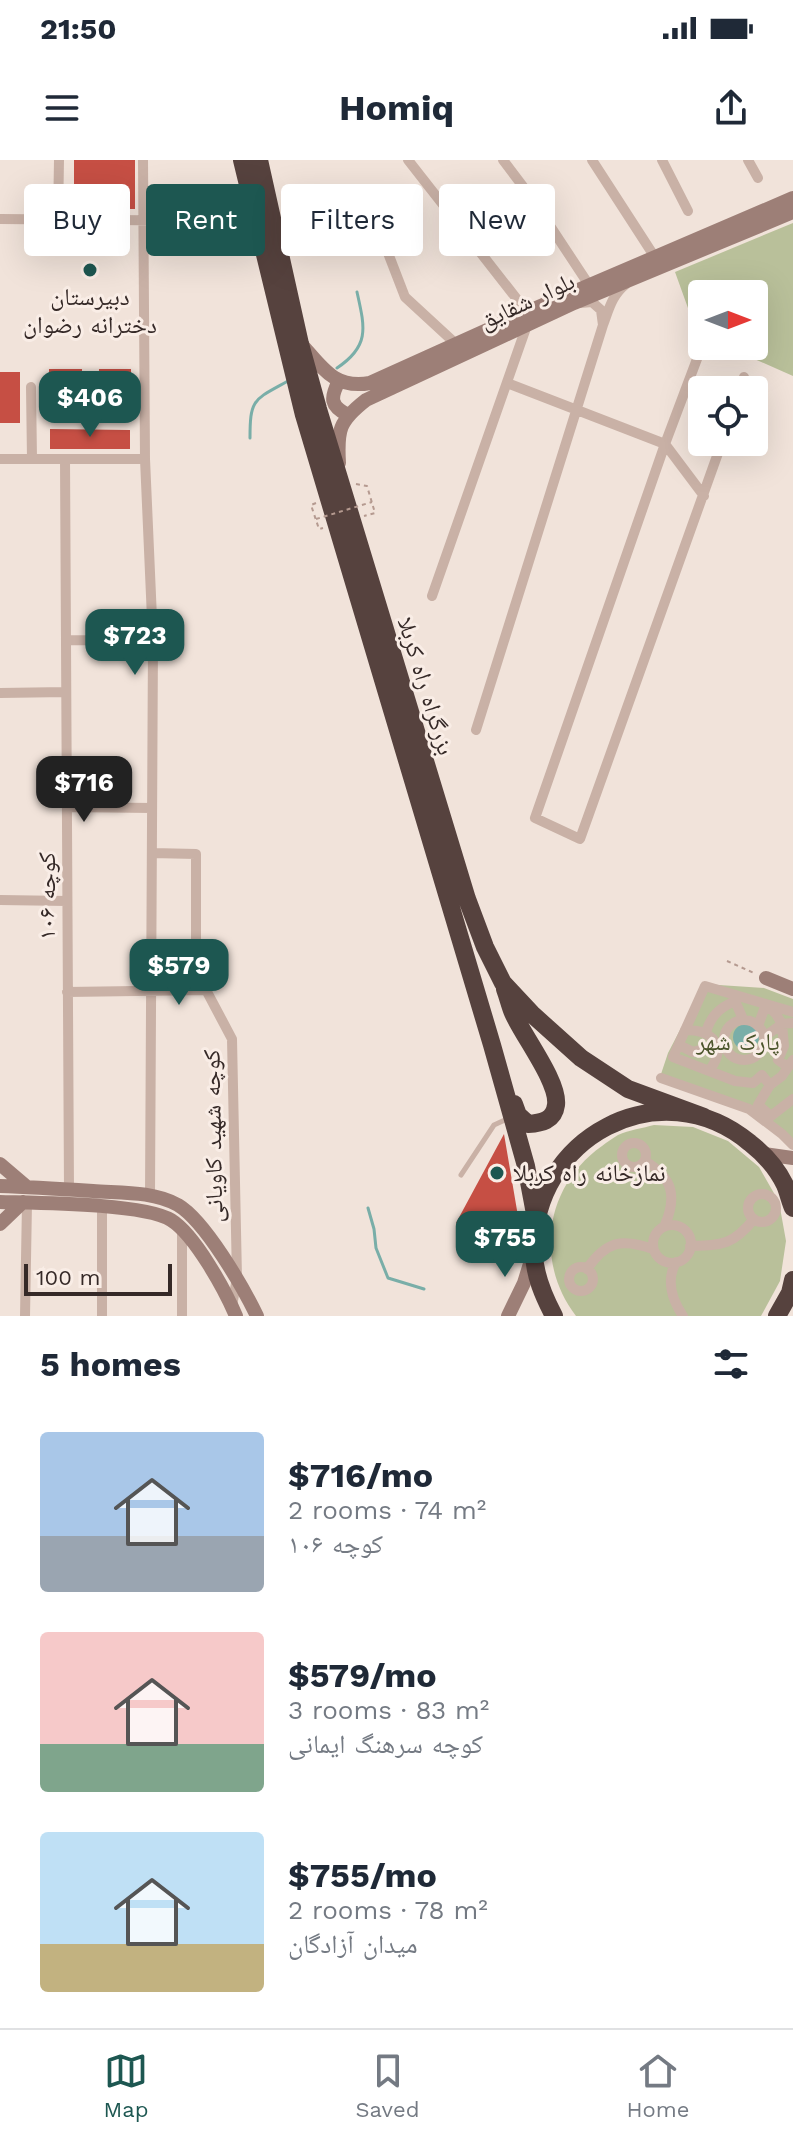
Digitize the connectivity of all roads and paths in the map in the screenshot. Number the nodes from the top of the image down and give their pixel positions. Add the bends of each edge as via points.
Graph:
1 (59, 160) edge
2 (143, 160) edge
3 (242, 160) edge
4 (259, 160) edge
5 (408, 160) edge
6 (503, 160) edge
7 (592, 160) edge
8 (662, 160) edge
9 (748, 160) edge
10 (758, 178) dead end
11 (59, 184) edge
12 (247, 184) edge
13 (793, 198) edge
14 (688, 211) dead end
15 (793, 212) edge
16 (0, 219) edge
17 (24, 219) edge
18 (130, 220) edge
19 (143, 220) junction
20 (146, 220) edge
21 (264, 256) edge
22 (389, 256) edge
23 (658, 262) junction
24 (632, 279) junction
25 (589, 285) junction
26 (574, 303) junction
27 (527, 318) junction
28 (603, 325) junction
29 (300, 344) junction
30 (456, 344) junction
31 (697, 360) edge
32 (339, 381) junction
33 (507, 383) junction
34 (31, 387) dead end
35 (577, 409) junction
36 (348, 415) junction
37 (665, 444) junction
38 (717, 456) edge
39 (0, 459) edge
40 (32, 459) junction
41 (65, 459) junction
42 (145, 459) junction
43 (339, 480) junction
44 (367, 486) dead end
45 (704, 496) junction
46 (372, 502) junction
47 (311, 505) dead end
48 (375, 513) dead end
49 (316, 519) junction
50 (319, 529) dead end
51 (432, 596) dead end
52 (66, 640) junction
53 (153, 641) junction
54 (66, 692) junction
55 (0, 693) edge
56 (476, 730) dead end
57 (67, 807) junction
58 (152, 808) junction
59 (152, 853) junction
60 (0, 900) edge
61 (67, 901) junction
62 (727, 961) dead end
63 (766, 978) joint
64 (503, 983) junction
65 (793, 989) edge
66 (151, 990) junction
67 (206, 990) junction
68 (67, 992) junction
69 (734, 998) junction
70 (766, 1004) junction
71 (793, 1012) edge
72 (743, 1019) junction
73 (787, 1024) edge
74 (758, 1026) junction
75 (685, 1030) junction
76 (764, 1037) junction
77 (715, 1038) junction
78 (492, 1045) junction
79 (728, 1051) junction
80 (760, 1051) junction
81 (691, 1058) junction
82 (750, 1059) junction
83 (716, 1061) junction
84 (786, 1062) edge
85 (709, 1071) junction
86 (762, 1075) junction
87 (661, 1078) dead end
88 (770, 1085) junction
89 (793, 1099) edge
90 (511, 1117) junction
91 (704, 1117) junction
92 (790, 1138) edge
93 (764, 1154) junction
94 (793, 1158) edge
95 (645, 1161) dead end
96 (0, 1164) edge
97 (461, 1175) dead end
98 (0, 1186) edge
99 (69, 1190) junction
100 (150, 1195) junction
101 (26, 1197) junction
102 (0, 1202) edge
103 (102, 1207) junction
104 (793, 1208) edge
105 (536, 1219) junction
106 (754, 1219) dead end
107 (0, 1224) edge
108 (665, 1225) junction
109 (182, 1230) junction
110 (690, 1246) junction
111 (653, 1249) junction
112 (534, 1254) junction
113 (676, 1262) junction
114 (587, 1269) dead end
115 (237, 1278) junction
116 (793, 1280) edge
117 (234, 1311) edge
118 (25, 1316) edge
119 (102, 1316) edge
120 (182, 1316) edge
121 (257, 1316) edge
122 (508, 1316) edge
123 (554, 1316) edge
124 (683, 1316) edge
125 (777, 1316) edge

1 - 11 street
2 - 19 street
3 - 12 highway, بزرگراه راه کربلا
4 - 29 highway, بزرگراه راه کربلا
5 - 27 street
6 - 25 street
7 - 23 street
8 - 14 street
9 - 10 street
13 - 23 main road, بلوار شقایق
15 - 23 main road, بلوار شقایق
16 - 17 street
18 - 19 street
19 - 20 street
19 - 42 street
21 - 78 highway, بزرگراه راه کربلا via 312,443
22 - 30 street via 405,297
23 - 24 main road, بلوار شقایق
23 - 25 main road, بلوار شقایق
24 - 26 main road, بلوار شقایق
24 - 28 street via 611,301
25 - 27 main road, بلوار شقایق
26 - 27 main road, بلوار شقایق
26 - 28 street via 592,302 601,310
27 - 30 main road, بلوار شقایق
27 - 33 street
27 - 36 main road, بلوار شقایق via 366,400
28 - 35 street
29 - 32 main road
29 - 43 highway, بزرگراه راه کربلا
30 - 32 main road, بلوار شقایق via 370,383
31 - 37 street
32 - 36 main road via 333,402
33 - 35 street
33 - 51 street
34 - 40 street
35 - 37 street
35 - 56 street
36 - 43 main road via 340,426
37 - 45 street
37 - 45 street via 535,818 580,839
38 - 45 street
39 - 40 street
40 - 41 street
41 - 42 street
41 - 52 street, کوچه ۱۰۶
42 - 53 street
43 - 64 highway, بزرگراه راه کربلا via 467,899
44 - 46 path
46 - 48 path
46 - 49 path, bridge
47 - 49 path
49 - 50 path
52 - 53 street
52 - 54 street, کوچه ۱۰۶
53 - 58 street
54 - 55 street
54 - 57 street, کوچه ۱۰۶
57 - 58 street
57 - 61 street, کوچه ۱۰۶
58 - 59 street
59 - 66 street
59 - 67 street, کوچه شهید کاویانی via 196,854 196,971
60 - 61 street
61 - 68 street, کوچه ۱۰۶
62 - 63 path
63 - 65 main road
64 - 78 highway via 553,1088 556,1104 551,1117 528,1124 518,1115
64 - 91 highway, بزرگراه راه کربلا via 581,1058 605,1074 628,1089
66 - 67 street
66 - 68 street
66 - 100 street
67 - 115 street, کوچه شهید کاویانی via 232,1039
68 - 99 street, کوچه ۱۰۶
69 - 70 street
69 - 72 street
69 - 75 street via 705,986
69 - 77 street via 713,1016
70 - 71 street
70 - 73 street
70 - 74 street
72 - 74 street
72 - 77 street
73 - 76 street
73 - 84 street
74 - 76 street
75 - 77 street
75 - 81 street via 673,1057
76 - 80 street
77 - 79 street
77 - 81 street
77 - 83 street
78 - 90 highway, بزرگراه راه کربلا
79 - 82 street via 735,1058
79 - 83 street
80 - 82 street
80 - 84 street
81 - 85 street
82 - 86 street
83 - 85 street
84 - 88 street via 782,1076
85 - 86 street via 753,1083
86 - 88 street
87 - 92 street via 749,1109
88 - 89 street via 758,1105 771,1116
90 - 97 lane via 494,1125
90 - 105 highway, بزرگراه راه کربلا
91 - 93 highway via 736,1131
91 - 105 highway via 668,1111 631,1116 597,1130 569,1154 548,1184
93 - 94 main road
93 - 104 highway
95 - 108 street via 663,1175 672,1192
96 - 101 main road
98 - 101 main road
99 - 100 main road
99 - 101 main road
100 - 115 main road via 181,1206 196,1220
101 - 102 main road
101 - 103 main road
101 - 107 main road
101 - 118 street
103 - 109 main road via 144,1210 172,1220
103 - 119 street
105 - 112 highway
106 - 110 street via 729,1241
108 - 110 street via 685,1230
108 - 111 street via 657,1231
109 - 117 main road
109 - 120 street
110 - 113 street
111 - 113 street via 664,1262
111 - 114 street via 613,1244
112 - 122 main road
112 - 123 highway via 540,1286
113 - 124 street via 671,1283
115 - 117 street, کوچه شهید کاویانی
115 - 121 main road
116 - 125 highway

